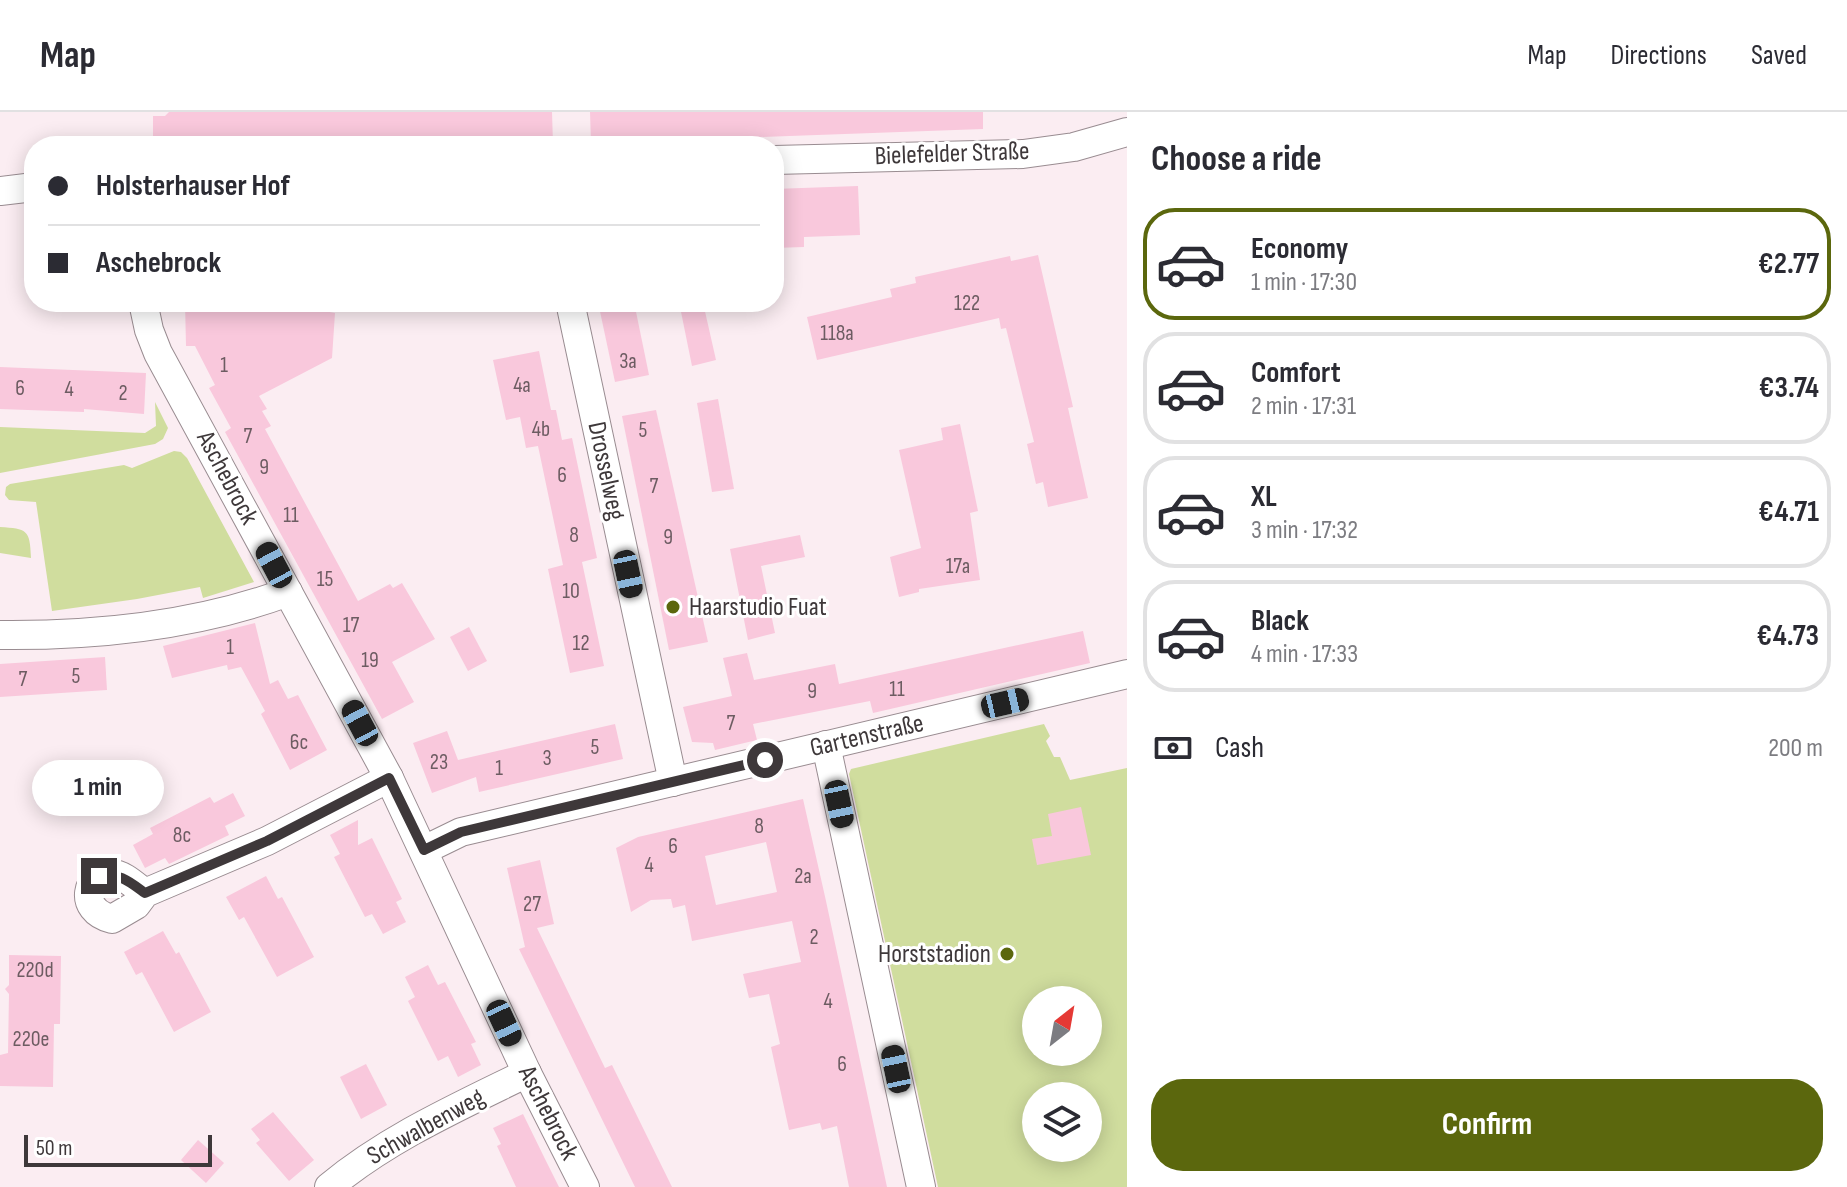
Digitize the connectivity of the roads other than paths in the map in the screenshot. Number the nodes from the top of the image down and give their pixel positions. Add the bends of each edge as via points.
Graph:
1 (1127, 132) edge
2 (784, 160) edge
3 (24, 188) edge
4 (0, 191) edge
5 (145, 312) edge
6 (572, 312) edge
7 (288, 592) junction
8 (0, 635) edge
9 (1127, 674) edge
10 (826, 745) junction
11 (389, 778) junction
12 (673, 782) junction
13 (424, 850) junction
14 (145, 893) dead end
15 (527, 1073) junction
16 (329, 1187) edge
17 (585, 1187) edge
18 (921, 1187) edge

1 - 2 street, Bielefelder Straße via 1023,154
3 - 4 street
5 - 7 street, Aschebrock via 158,353
6 - 12 street, Drosselweg
7 - 8 street via 195,620 149,627
7 - 11 street, Aschebrock
9 - 10 street, Gartenstraße
10 - 12 street, Gartenstraße
10 - 18 street
11 - 13 street, Aschebrock
11 - 14 street via 267,841
12 - 13 street, Gartenstraße via 461,832
13 - 15 street, Aschebrock
15 - 16 street, Schwalbenweg via 412,1130
15 - 17 street, Aschebrock

